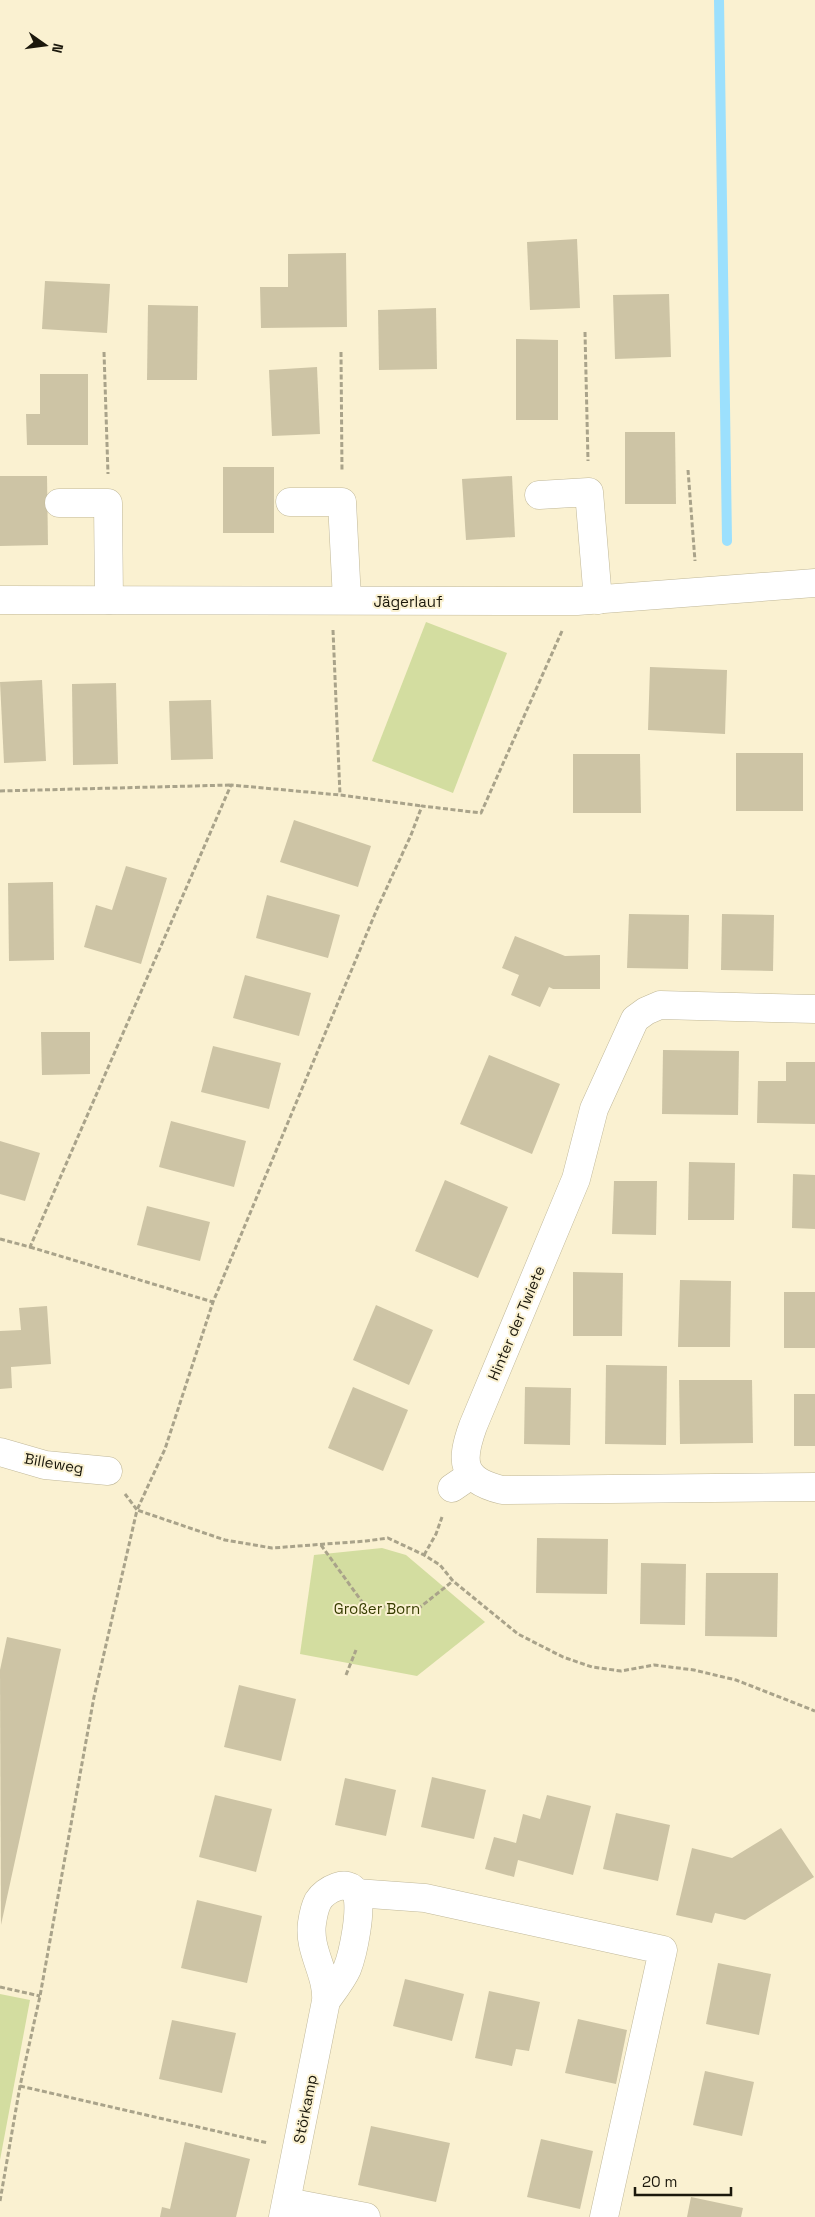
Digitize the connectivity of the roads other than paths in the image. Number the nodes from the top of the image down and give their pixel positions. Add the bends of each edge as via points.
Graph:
1 (539, 495) dead end
2 (290, 502) dead end
3 (59, 503) dead end
4 (815, 583) edge
5 (0, 600) edge
6 (109, 600) junction
7 (339, 600) junction
8 (588, 601) junction
9 (815, 1009) edge
10 (0, 1452) edge
11 (108, 1471) road end
12 (815, 1487) edge
13 (356, 1893) junction
14 (326, 2001) junction
15 (285, 2209) edge
16 (366, 2217) edge
17 (604, 2217) edge

1 - 8 street via 589,492
2 - 7 street via 342,502
3 - 6 street via 108,503
4 - 8 street, Jägerlauf
5 - 6 street, Jägerlauf
6 - 7 street, Jägerlauf
7 - 8 street, Jägerlauf
9 - 12 street, Hinter der Twiete via 660,1005 635,1019 594,1109 576,1179 467,1443 461,1482 515,1491
10 - 11 street, Billeweg via 45,1465
13 - 14 street, Störkamp via 359,1916 347,1969
13 - 14 street, Störkamp via 351,1887 335,1887 318,1901 314,1911 311,1935 327,1988
13 - 17 street via 425,1898 663,1950
14 - 15 street, Störkamp
15 - 16 street

